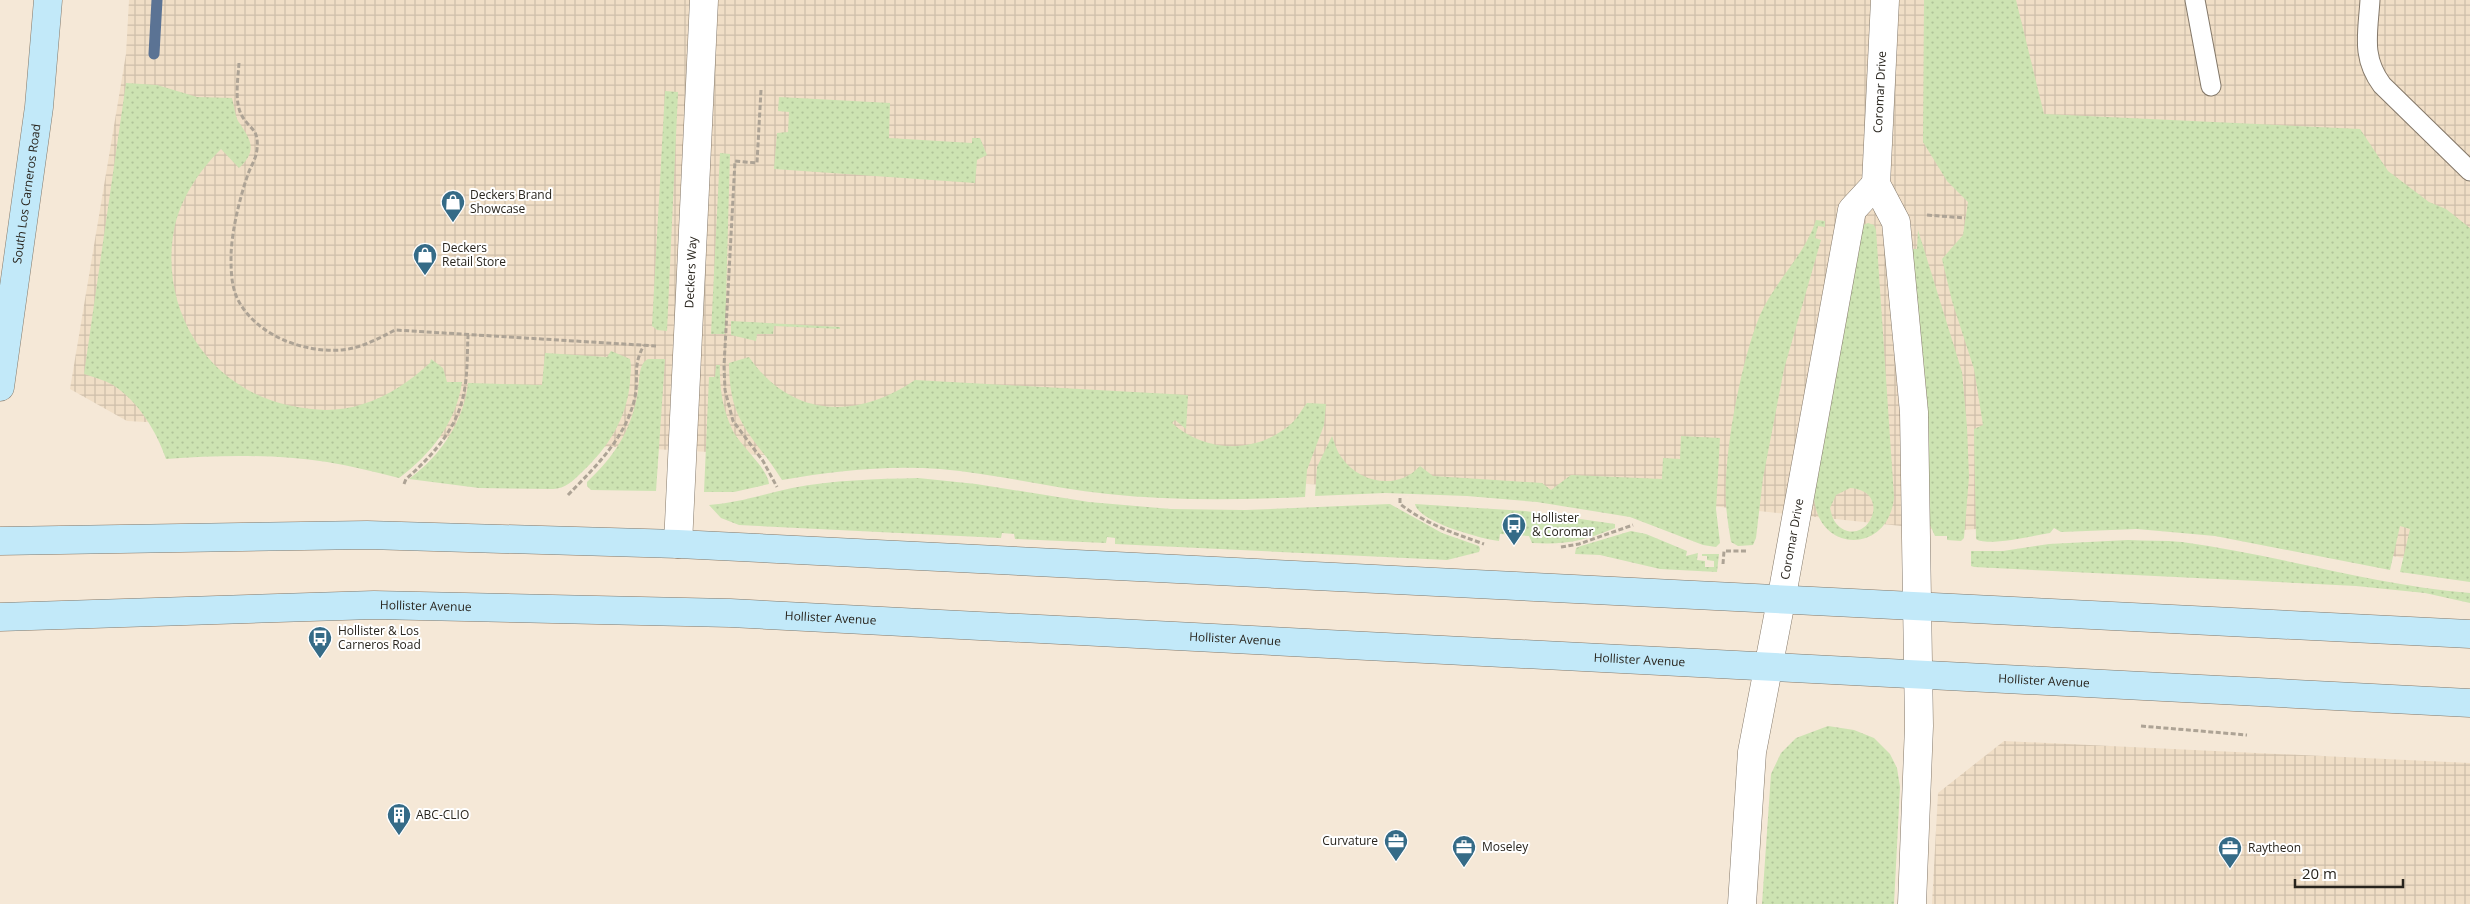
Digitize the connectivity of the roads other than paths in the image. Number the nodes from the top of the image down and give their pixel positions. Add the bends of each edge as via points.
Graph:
1 (48, 0) edge
2 (704, 0) edge
3 (1885, 0) edge
4 (2195, 0) edge
5 (2370, 0) edge
6 (2211, 86) dead end
7 (2470, 171) edge
8 (1876, 184) junction
9 (0, 387) edge
10 (0, 541) edge
11 (678, 544) junction
12 (1781, 601) junction
13 (1918, 607) junction
14 (0, 617) edge
15 (2470, 634) edge
16 (1768, 667) junction
17 (1919, 673) junction
18 (2470, 703) edge
19 (1742, 904) edge
20 (1912, 904) edge

1 - 9 main road, South Los Carneros Road via 39,107
2 - 11 street, Deckers Way
3 - 8 street, Coromar Drive
4 - 6 lane
5 - 7 lane via 2367,53 2372,71 2382,85
8 - 12 street, Coromar Drive via 1852,210
8 - 13 street via 1896,222 1914,412
10 - 11 main road via 367,535
11 - 12 main road
12 - 13 main road
12 - 16 street, Coromar Drive
13 - 15 main road
13 - 17 street
14 - 16 main road, Hollister Avenue via 374,605 730,613
16 - 17 main road, Hollister Avenue
16 - 19 street, Coromar Drive via 1752,752
17 - 18 main road, Hollister Avenue
17 - 20 street

